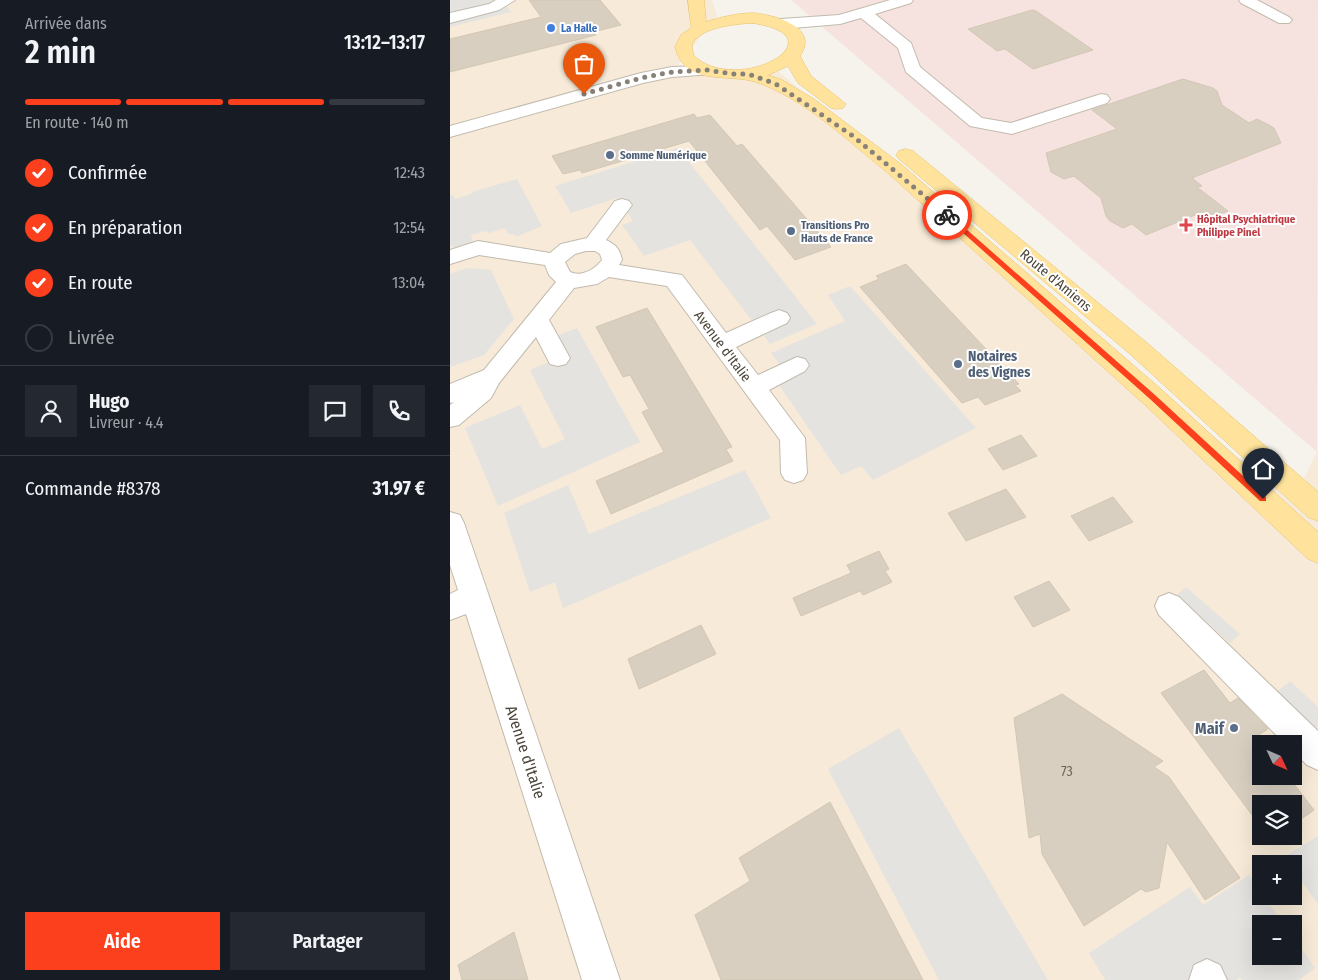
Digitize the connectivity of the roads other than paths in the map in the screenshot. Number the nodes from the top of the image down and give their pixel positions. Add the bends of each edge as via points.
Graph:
1 (508, 0) edge
2 (696, 0) edge
3 (906, 0) edge
4 (1246, 0) edge
5 (733, 6) dead end
6 (864, 12) junction
7 (450, 18) edge
8 (752, 18) junction
9 (840, 18) junction
10 (1284, 20) dead end
11 (781, 24) junction
12 (699, 29) junction
13 (794, 49) junction
14 (684, 50) junction
15 (707, 70) junction
16 (748, 74) junction
17 (1101, 99) dead end
18 (450, 120) edge
19 (450, 132) edge
20 (622, 205) dead end
21 (593, 244) junction
22 (450, 257) edge
23 (554, 260) junction
24 (606, 270) junction
25 (569, 280) junction
26 (538, 318) junction
27 (779, 318) dead end
28 (721, 344) junction
29 (558, 358) dead end
30 (797, 365) dead end
31 (492, 376) junction
32 (754, 387) junction
33 (450, 394) edge
34 (450, 418) edge
35 (794, 473) dead end
36 (1318, 509) edge
37 (450, 523) edge
38 (1318, 550) edge
39 (462, 602) edge
40 (1169, 606) dead end
41 (1318, 754) edge
42 (600, 980) edge

1 - 7 street via 494,7
2 - 12 main road
3 - 6 street
4 - 10 street
5 - 8 main road
6 - 9 street
6 - 17 street via 905,46 912,69 976,122 1012,129
8 - 11 main road
8 - 12 main road via 733,19
9 - 11 street
9 - 13 street
11 - 13 main road, Route d'Amiens via 795,35
12 - 14 main road via 686,42
13 - 16 main road via 773,67
13 - 36 main road, Route d'Amiens via 804,79 906,155 1138,348
14 - 15 main road via 695,65
14 - 18 street
15 - 16 main road
15 - 19 street via 641,78
16 - 38 main road via 776,84 804,102 895,169 1153,397
20 - 21 street
21 - 23 street via 576,245
21 - 24 street via 610,251 612,260
22 - 23 street via 478,248
23 - 25 street via 557,274
24 - 25 street via 593,278
24 - 28 street, Avenue d'Italie via 674,280
25 - 26 street
26 - 29 street
26 - 31 street
27 - 28 street
28 - 32 street, Avenue d'Italie
30 - 32 street
31 - 33 street
31 - 34 street via 482,392
32 - 35 street, Avenue d'Italie via 792,438
37 - 39 street, Avenue d'Italie
39 - 42 street, Avenue d'Italie
40 - 41 street

